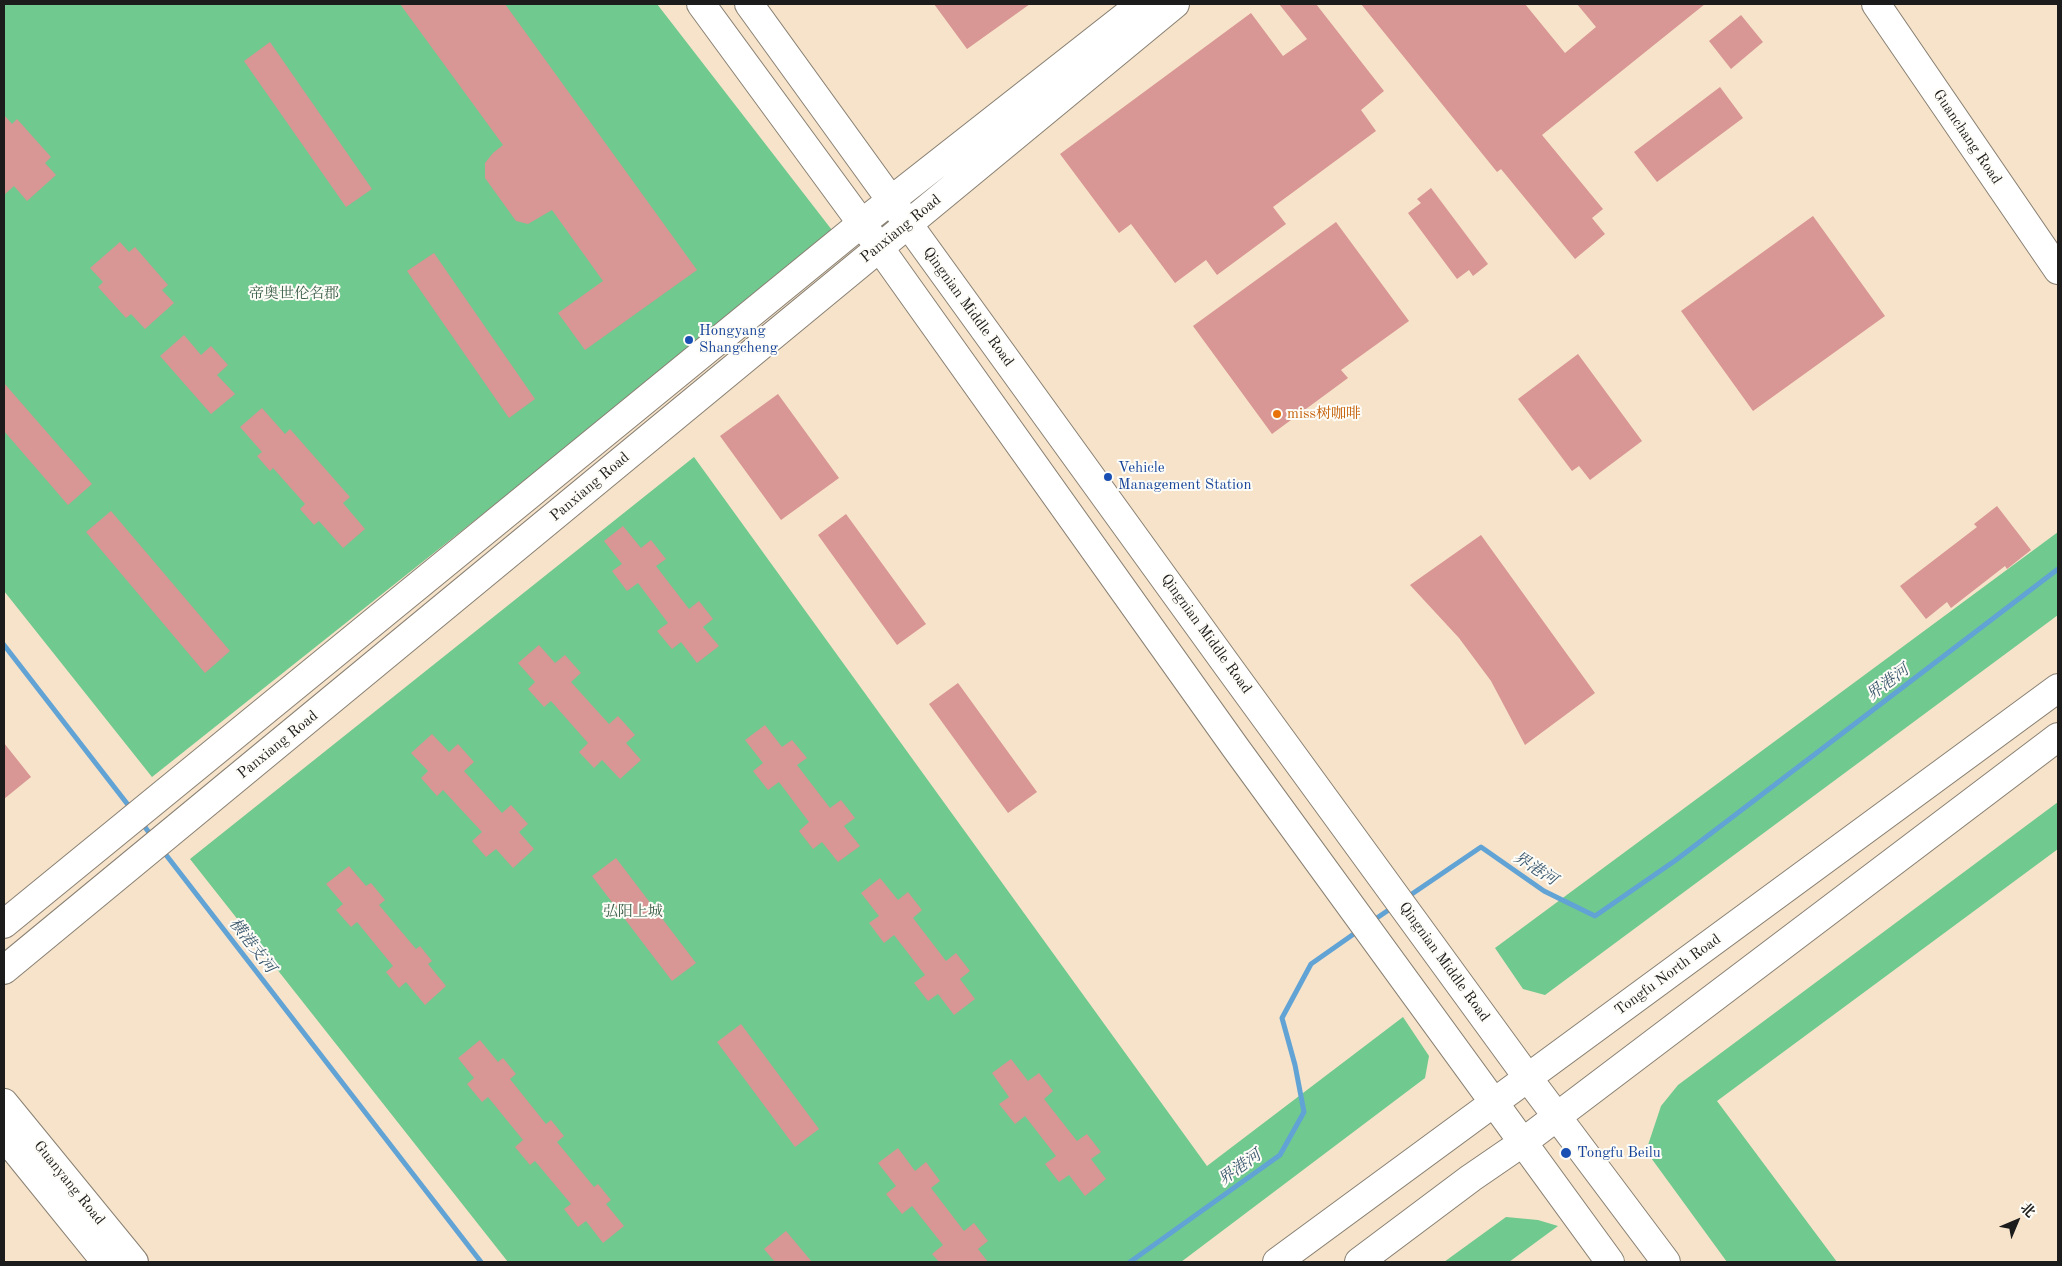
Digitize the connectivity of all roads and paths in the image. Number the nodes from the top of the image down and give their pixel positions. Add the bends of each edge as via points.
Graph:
1 (701, 4) edge
2 (749, 4) edge
3 (1141, 4) edge
4 (1175, 4) edge
5 (1876, 4) edge
6 (891, 202) junction
7 (862, 223) junction
8 (908, 225) junction
9 (879, 247) junction
10 (2058, 270) edge
11 (2058, 688) edge
12 (2058, 737) edge
13 (4, 924) edge
14 (4, 970) edge
15 (1528, 1078) junction
16 (4, 1103) edge
17 (1493, 1104) junction
18 (1558, 1116) junction
19 (4, 1136) edge
20 (1522, 1143) junction
21 (106, 1262) edge
22 (134, 1262) edge
23 (1277, 1262) edge
24 (1359, 1262) edge
25 (1610, 1262) edge
26 (1666, 1262) edge

1 - 7 main road
2 - 6 main road, Qingnian Middle Road
3 - 6 main road, Panxiang Road
4 - 8 main road, Panxiang Road
5 - 10 main road, Guanchang Road
6 - 7 main road, Panxiang Road
6 - 8 main road, Qingnian Middle Road
7 - 9 main road
7 - 13 main road, Panxiang Road
8 - 9 main road, Panxiang Road
8 - 15 main road, Qingnian Middle Road
9 - 14 main road, Panxiang Road
9 - 17 main road
11 - 15 main road, Tongfu North Road
12 - 18 main road
15 - 17 main road, Tongfu North Road
15 - 18 main road, Qingnian Middle Road
16 - 22 main road, Guanyang Road
17 - 20 main road
17 - 23 main road, Tongfu North Road
18 - 20 main road
18 - 26 main road, Qingnian Middle Road
19 - 21 main road, Guanyang Road
20 - 24 main road
20 - 25 main road

